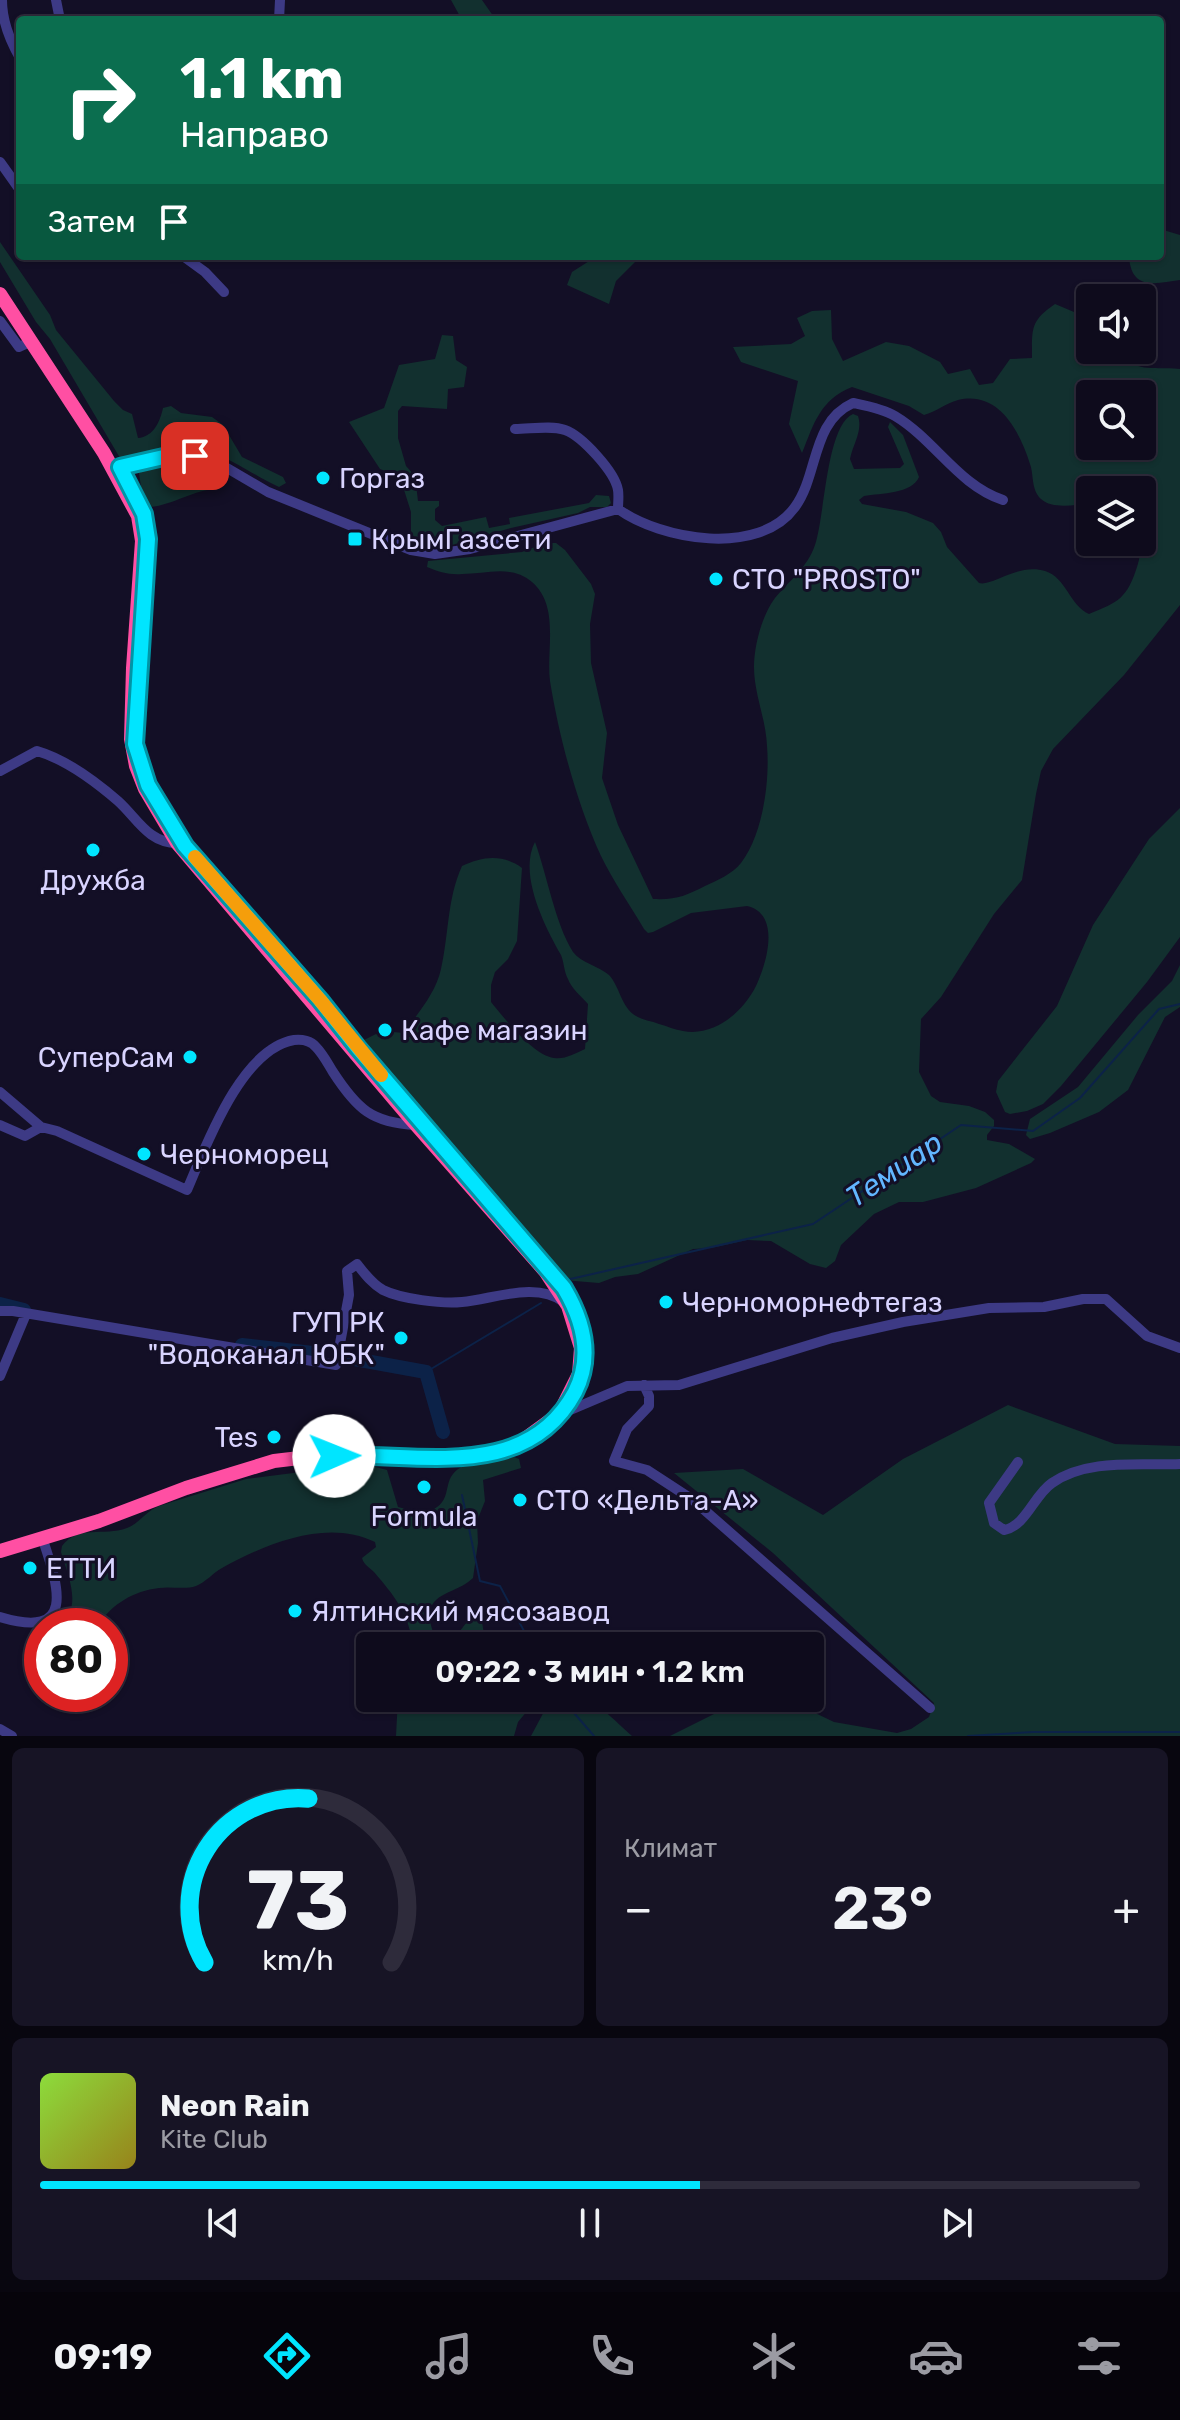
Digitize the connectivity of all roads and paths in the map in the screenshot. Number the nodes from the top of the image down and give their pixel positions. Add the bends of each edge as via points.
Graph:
1 (2, 0) edge
2 (16, 51) edge
3 (0, 162) edge
4 (16, 184) edge
5 (188, 260) edge
6 (0, 282) edge
7 (224, 292) dead end
8 (0, 294) edge
9 (0, 321) edge
10 (30, 342) junction
11 (515, 429) dead end
12 (118, 464) junction
13 (1003, 500) dead end
14 (618, 509) junction
15 (0, 771) edge
16 (180, 841) junction
17 (0, 1092) edge
18 (419, 1123) junction
19 (0, 1125) edge
20 (41, 1127) junction
21 (569, 1303) junction
22 (0, 1311) edge
23 (26, 1314) junction
24 (1180, 1348) edge
25 (0, 1376) edge
26 (644, 1385) junction
27 (561, 1414) junction
28 (1018, 1462) dead end
29 (1180, 1464) edge
30 (75, 1529) junction
31 (37, 1545) junction
32 (0, 1553) edge
33 (0, 1617) edge
34 (930, 1708) dead end
35 (0, 1729) edge
36 (12, 1736) edge

1 - 2 street via 2,17
3 - 4 street
5 - 7 street
6 - 12 highway
8 - 10 highway
9 - 10 street via 19,347
10 - 16 highway via 104,453 138,516 142,541 131,739 145,789
11 - 14 street via 563,428 574,434 611,475 618,489
12 - 14 street via 168,456 215,461 268,492 411,550 435,554
12 - 16 highway via 144,514 148,539 135,744 148,785
13 - 14 street via 985,494 895,416 853,403 830,420 805,490 793,510 773,526 718,539 686,537
15 - 16 street via 37,751 49,754 106,791 154,839
16 - 18 highway
17 - 20 street
18 - 20 street via 388,1124 371,1116 342,1086 315,1044 300,1039 271,1049 253,1065 187,1190
18 - 21 highway
19 - 20 street via 25,1136
21 - 23 street via 544,1292 443,1302 396,1294 370,1280 357,1264 347,1271 349,1295 336,1365
21 - 27 highway via 585,1362
21 - 30 highway via 581,1348 579,1374 559,1414 518,1444 452,1457 299,1456 200,1483
22 - 23 street
23 - 25 street
24 - 26 street via 1147,1336 1106,1299 1096,1297 903,1322 679,1385
26 - 27 street via 627,1386
26 - 34 street via 649,1406 627,1429 614,1461 647,1470 693,1500
27 - 30 highway via 518,1446 496,1454 454,1459 298,1458 189,1488
28 - 29 street via 989,1503 994,1523 1004,1530 1015,1526 1048,1486 1074,1472 1096,1466
30 - 31 highway
31 - 32 highway
31 - 33 street via 57,1591 52,1615 29,1623
35 - 36 street

